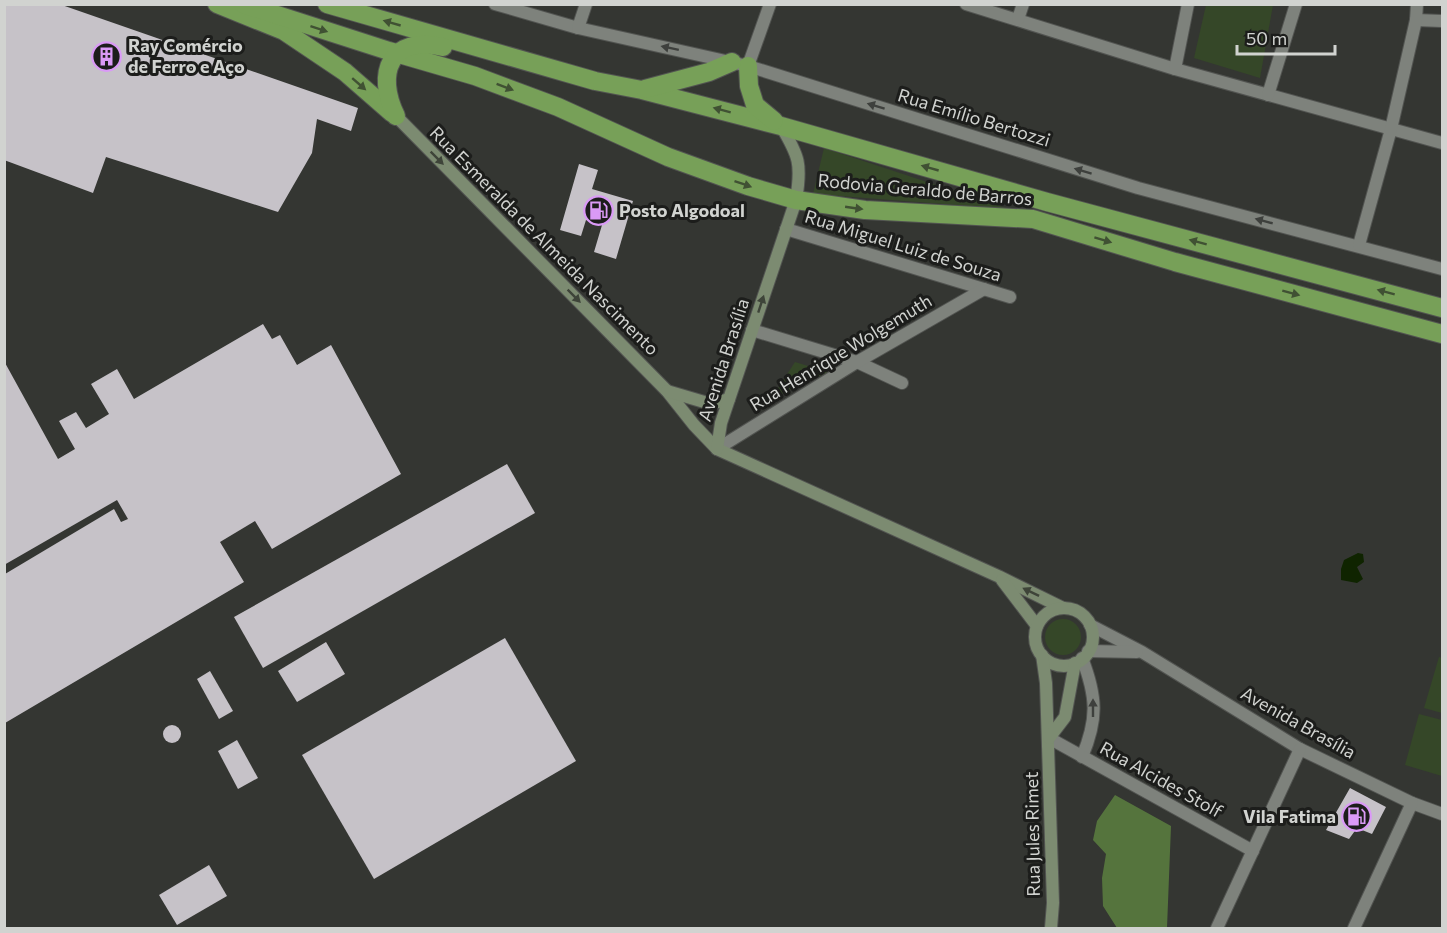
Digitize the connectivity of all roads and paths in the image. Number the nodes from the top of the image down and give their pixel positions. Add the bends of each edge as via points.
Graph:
1 (217, 4) edge
2 (243, 4) edge
3 (327, 4) edge
4 (495, 4) edge
5 (585, 4) edge
6 (770, 4) edge
7 (966, 4) edge
8 (1023, 4) edge
9 (1188, 4) edge
10 (1296, 4) edge
11 (1417, 4) edge
12 (1018, 19) junction
13 (1416, 20) junction
14 (1443, 21) edge
15 (578, 28) junction
16 (398, 54) junction
17 (740, 64) junction
18 (1175, 69) junction
19 (595, 81) junction
20 (642, 90) junction
21 (1268, 95) junction
22 (396, 116) junction
23 (781, 126) junction
24 (1390, 129) junction
25 (1443, 143) edge
26 (796, 200) junction
27 (786, 229) junction
28 (1359, 245) junction
29 (1443, 269) edge
30 (984, 289) junction
31 (1010, 297) dead end
32 (1443, 308) edge
33 (752, 330) junction
34 (1443, 334) edge
35 (857, 362) junction
36 (902, 383) dead end
37 (667, 391) junction
38 (729, 399) junction
39 (717, 449) junction
40 (1000, 577) junction
41 (1063, 608) junction
42 (1090, 625) junction
43 (1037, 626) junction
44 (1142, 652) junction
45 (1042, 655) junction
46 (1082, 658) junction
47 (1049, 738) junction
48 (1300, 749) junction
49 (1082, 757) junction
50 (1412, 803) junction
51 (1443, 814) edge
52 (1253, 851) junction
53 (1051, 928) edge
54 (1217, 928) edge
55 (1354, 928) edge

1 -> 22 highway via 284,31 345,72
2 -> 16 highway, Rodovia Geraldo de Barros
19 -> 3 highway, Rodovia Geraldo de Barros
4 - 15 street, Rua Emílio Bertozzi
5 - 15 street
6 - 17 street
7 - 12 street
8 - 12 street
9 - 18 street
10 - 21 street
11 - 13 street
12 - 18 street
13 - 14 street
13 - 24 street
17 -> 15 street, Rua Emílio Bertozzi
16 - 19 highway via 411,45 426,44
16 - 22 highway via 391,63 386,91
16 -> 26 highway, Rodovia Geraldo de Barros via 475,76 558,107 668,157
17 - 20 highway
17 - 23 highway via 755,105
28 -> 17 street, Rua Emílio Bertozzi via 1138,188
18 - 21 street
19 - 20 highway, Rodovia Geraldo de Barros
23 -> 20 highway, Rodovia Geraldo de Barros
21 - 24 street
22 -> 37 main road, Rua Esmeralda de Almeida Nascimento
23 - 26 main road, Avenida Brasília via 797,152 800,176
32 -> 23 highway, Rodovia Geraldo de Barros
24 - 25 street
24 - 28 street
26 - 27 main road, Avenida Brasília
26 -> 34 highway, Rodovia Geraldo de Barros via 865,210 1033,219 1175,262
27 - 30 street, Rua Miguel Luiz de Souza
33 -> 27 main road, Avenida Brasília
28 - 29 street, Rua Emílio Bertozzi
30 - 31 street, Rua Miguel Luiz de Souza
30 - 35 street, Rua Henrique Wolgemuth
33 - 35 street
33 - 38 main road, Avenida Brasília
35 - 36 street
35 - 39 street, Rua Henrique Wolgemuth
37 - 38 main road, Rua Esmeralda de Almeida Nascimento via 711,404
37 - 39 main road, Rua Esmeralda de Almeida Nascimento
38 - 39 main road, Avenida Brasília
39 - 40 main road, Avenida Brasília
41 -> 40 main road, Avenida Brasília
40 - 43 main road, Avenida Brasília
41 - 42 main road via 1079,612
41 - 43 main road via 1045,615
42 - 44 street, Avenida Brasília
42 - 46 main road via 1092,638
43 - 45 main road via 1035,638
44 - 46 street
44 - 48 street, Avenida Brasília
45 - 46 main road via 1059,665
45 - 47 main road, Rua Jules Rimet
46 - 47 main road via 1065,717
49 -> 46 street, Rua Alcides Stolf via 1092,734 1094,707 1092,683
47 - 49 street, Rua Alcides Stolf
47 - 53 main road, Rua Jules Rimet
48 - 50 street, Avenida Brasília
48 - 52 street
49 - 52 street, Rua Alcides Stolf
50 - 51 street, Avenida Brasília
50 - 55 street
52 - 54 street

